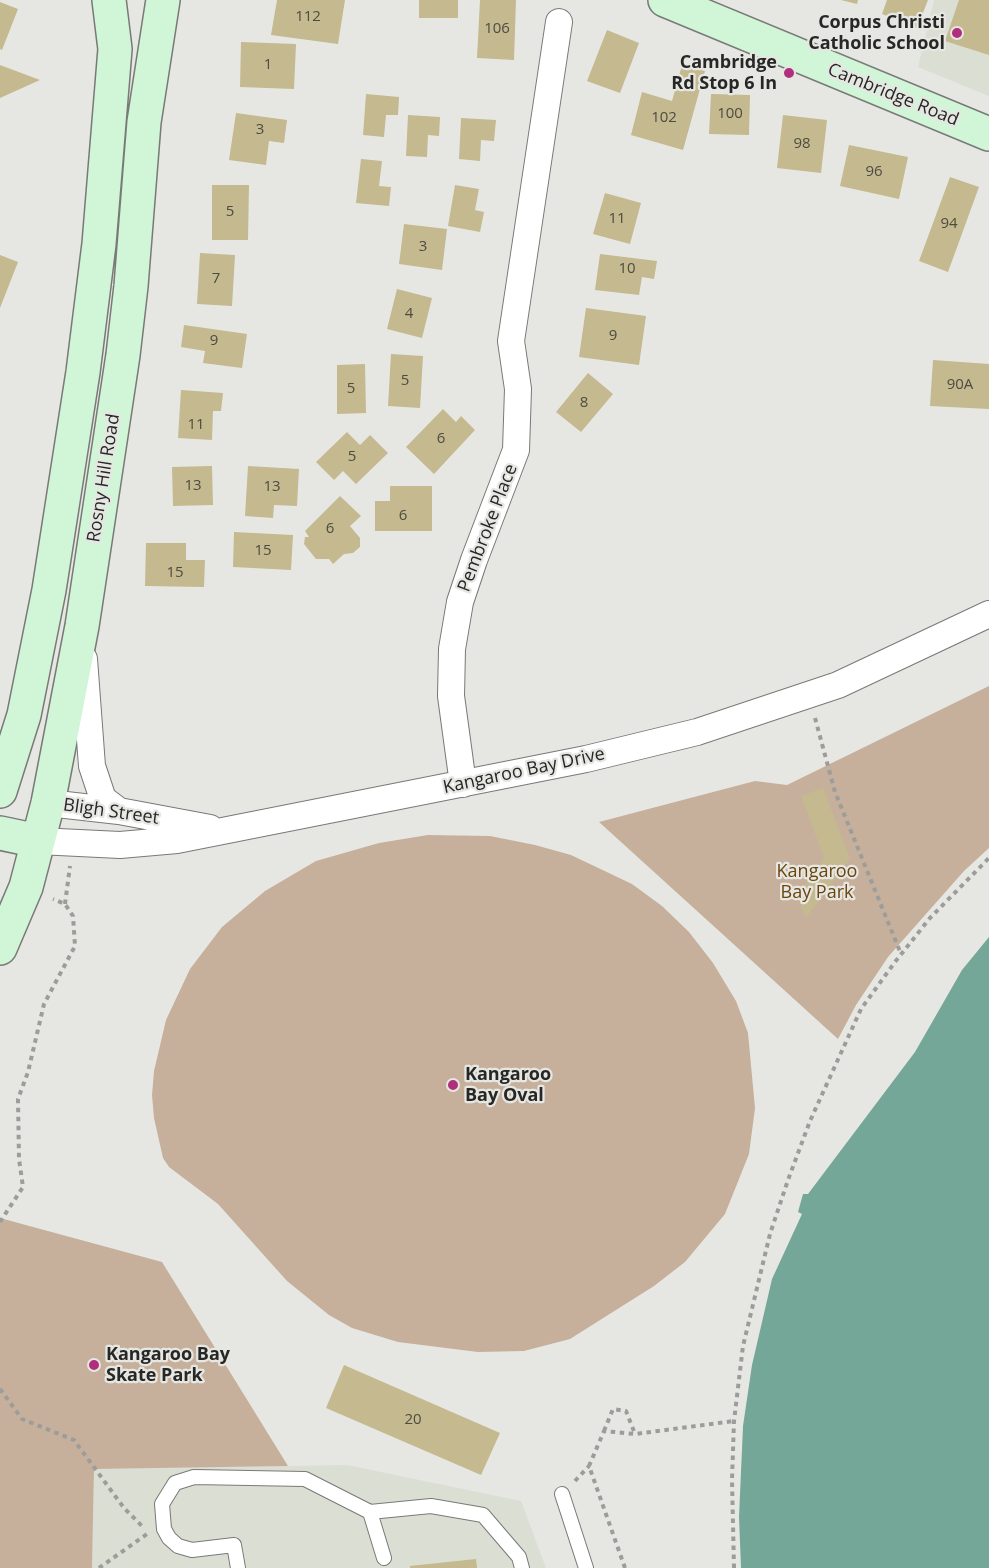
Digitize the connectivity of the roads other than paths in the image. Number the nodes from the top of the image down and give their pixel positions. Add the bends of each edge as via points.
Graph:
1 (109, 0) edge
2 (163, 0) edge
3 (174, 0) edge
4 (665, 0) edge
5 (559, 22) dead end
6 (152, 56) junction
7 (989, 134) edge
8 (989, 614) edge
9 (81, 626) junction
10 (12, 722) edge
11 (463, 784) junction
12 (0, 792) edge
13 (48, 803) junction
14 (119, 811) junction
15 (222, 831) junction
16 (0, 833) edge
17 (38, 841) junction
18 (0, 948) edge
19 (562, 1494) dead end
20 (370, 1512) junction
21 (384, 1558) dead end
22 (238, 1568) edge
23 (522, 1568) edge
24 (586, 1568) edge

1 - 10 main road, Rosny Hill Road via 115,49 99,244 64,496
2 - 6 main road, Rosny Hill Road
3 - 6 main road
4 - 7 main road, Cambridge Road
5 - 11 street, Pembroke Place via 512,341 518,389 516,450 460,602 452,649 451,696
6 - 9 main road, Rosny Hill Road via 123,355
8 - 11 street, Kangaroo Bay Drive via 809,695 697,732
9 - 13 main road, Rosny Hill Road
9 - 14 street via 92,766 101,794
10 - 12 main road, Rosny Hill Road
11 - 15 street, Kangaroo Bay Drive
12 - 13 main road, Bligh Street
13 - 14 street, Bligh Street
13 - 17 main road, Rosny Hill Road
14 - 15 street, Bligh Street
15 - 17 street, Kangaroo Bay Drive via 144,845
16 - 17 main road
17 - 18 main road, Rosny Hill Road via 26,887
19 - 24 lane
20 - 21 lane
20 - 22 lane via 305,1479 194,1477 175,1483 162,1504 164,1529 178,1546 192,1550 234,1545
20 - 23 lane via 431,1506 483,1515 519,1557

